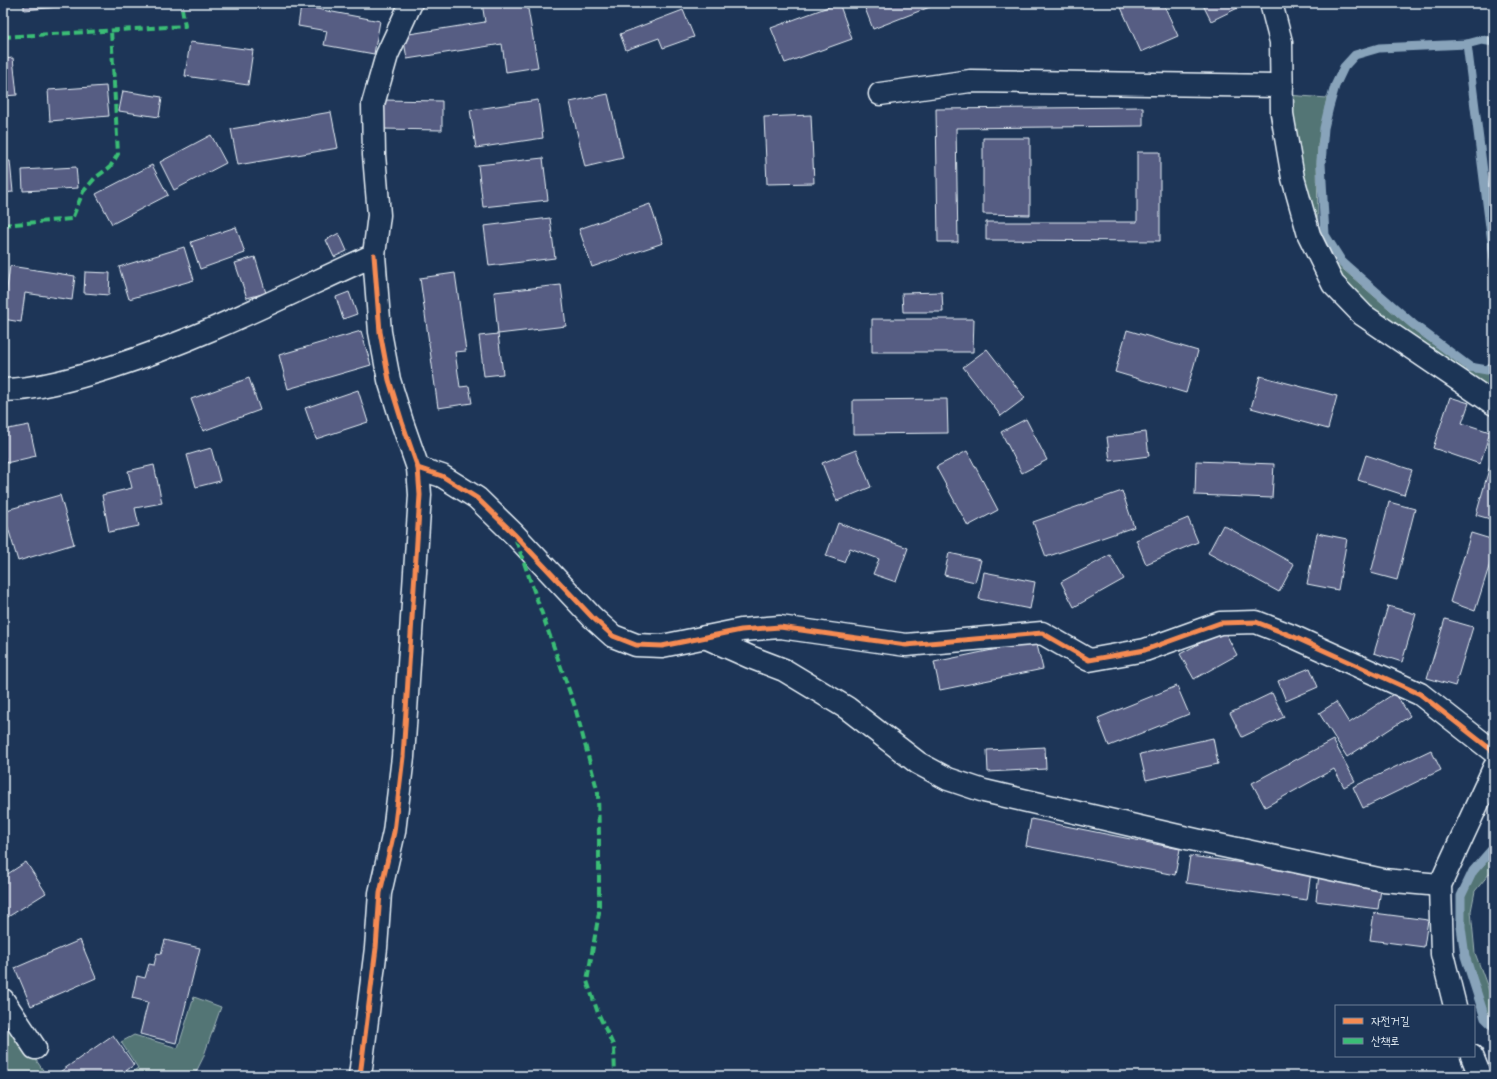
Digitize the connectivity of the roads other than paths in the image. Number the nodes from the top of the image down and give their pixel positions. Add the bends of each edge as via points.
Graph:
1 (1271, 3) edge
2 (409, 4) edge
3 (1282, 86) junction
4 (880, 94) dead end
5 (374, 255) junction
6 (3, 390) edge
7 (1494, 404) edge
8 (418, 468) junction
9 (705, 637) junction
10 (1494, 752) edge
11 (1494, 768) edge
12 (1440, 885) junction
13 (3, 1000) edge
14 (1455, 1005) edge
15 (35, 1048) dead end
16 (1472, 1057) edge
17 (360, 1076) edge
18 (1480, 1076) edge

1 - 3 street via 1281,42
2 - 5 street via 387,55 373,104 379,215
3 - 4 street via 970,80
3 - 7 street via 1282,114 1293,178 1309,235 1334,284 1363,315
5 - 6 street via 232,321 152,354 84,376 17,390
5 - 8 street via 380,332 389,380
8 - 9 street via 442,476 477,498 613,636 636,645 662,646
8 - 17 street via 420,494 403,757 394,832 380,893
9 - 10 street via 741,630 780,627 906,645 1042,634 1089,660 1145,650 1220,623 1256,622 1420,694
9 - 12 street via 784,670 847,708 918,763 948,779 984,791 1200,841 1383,880
11 - 12 street
12 - 14 street via 1442,954
13 - 15 street
16 - 18 street

